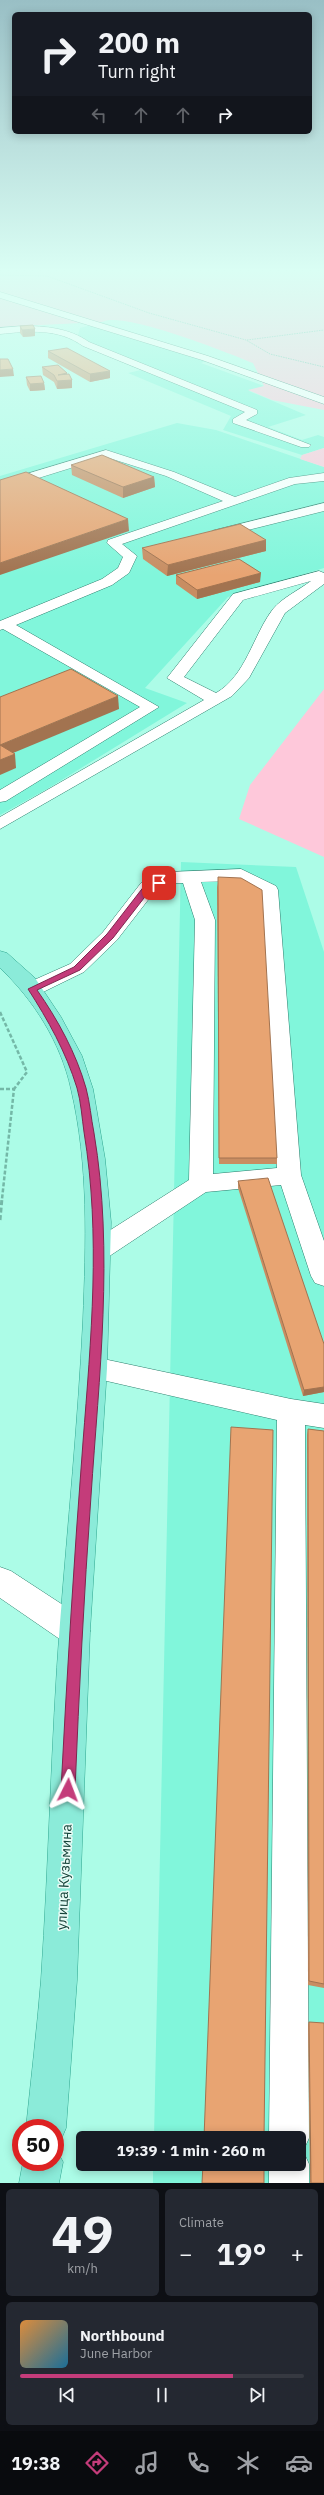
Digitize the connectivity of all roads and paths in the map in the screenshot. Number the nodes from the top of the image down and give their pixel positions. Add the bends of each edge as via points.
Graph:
1 (157, 373) edge
2 (217, 373) edge
3 (245, 373) edge
4 (253, 385) dead end
5 (324, 402) edge
6 (305, 445) dead end
7 (324, 478) edge
8 (0, 486) edge
9 (234, 501) junction
10 (324, 507) edge
11 (204, 537) edge
12 (145, 552) edge
13 (130, 556) junction
14 (324, 574) edge
15 (324, 578) edge
16 (2, 625) edge
17 (215, 699) junction
18 (0, 797) edge
19 (0, 824) edge
20 (190, 877) junction
21 (0, 957) edge
22 (32, 989) junction
23 (0, 1012) edge
24 (0, 1089) edge
25 (14, 1089) junction
26 (289, 1175) junction
27 (201, 1184) junction
28 (0, 1220) edge
29 (98, 1250) junction
30 (324, 1276) edge
31 (94, 1368) junction
32 (291, 1411) junction
33 (324, 1416) edge
34 (0, 1581) edge
35 (75, 1631) junction
36 (47, 2119) edge
37 (289, 2131) edge
38 (41, 2171) edge
39 (289, 2171) edge
40 (39, 2183) edge
41 (289, 2183) edge

1 - 6 street via 253,412 237,421
2 - 4 street
3 - 5 street
7 - 9 street via 293,481
8 - 9 street via 106,453 164,472
9 - 13 street via 113,543
10 - 11 street
12 - 13 street
13 - 16 street via 124,570 107,582
14 - 17 street via 238,597 174,678
15 - 17 street via 279,611 242,678 227,693
16 - 18 street via 151,707
17 - 19 street
20 - 22 street via 169,878 148,887 110,936 77,968
20 - 26 street via 241,875 270,890
20 - 27 street via 205,920
21 - 22 main road, улица Кузьмина
22 - 29 main road, улица Кузьмина via 51,1017 82,1088 93,1159 99,1222
23 - 25 path via 27,1072
24 - 25 path
25 - 28 path
26 - 27 street
26 - 30 street
27 - 29 street
29 - 31 main road, улица Кузьмина
31 - 32 street
31 - 35 main road, улица Кузьмина
32 - 33 street
32 - 37 street
34 - 35 street
35 - 36 main road, улица Кузьмина via 59,1980
38 - 40 main road
39 - 41 street

